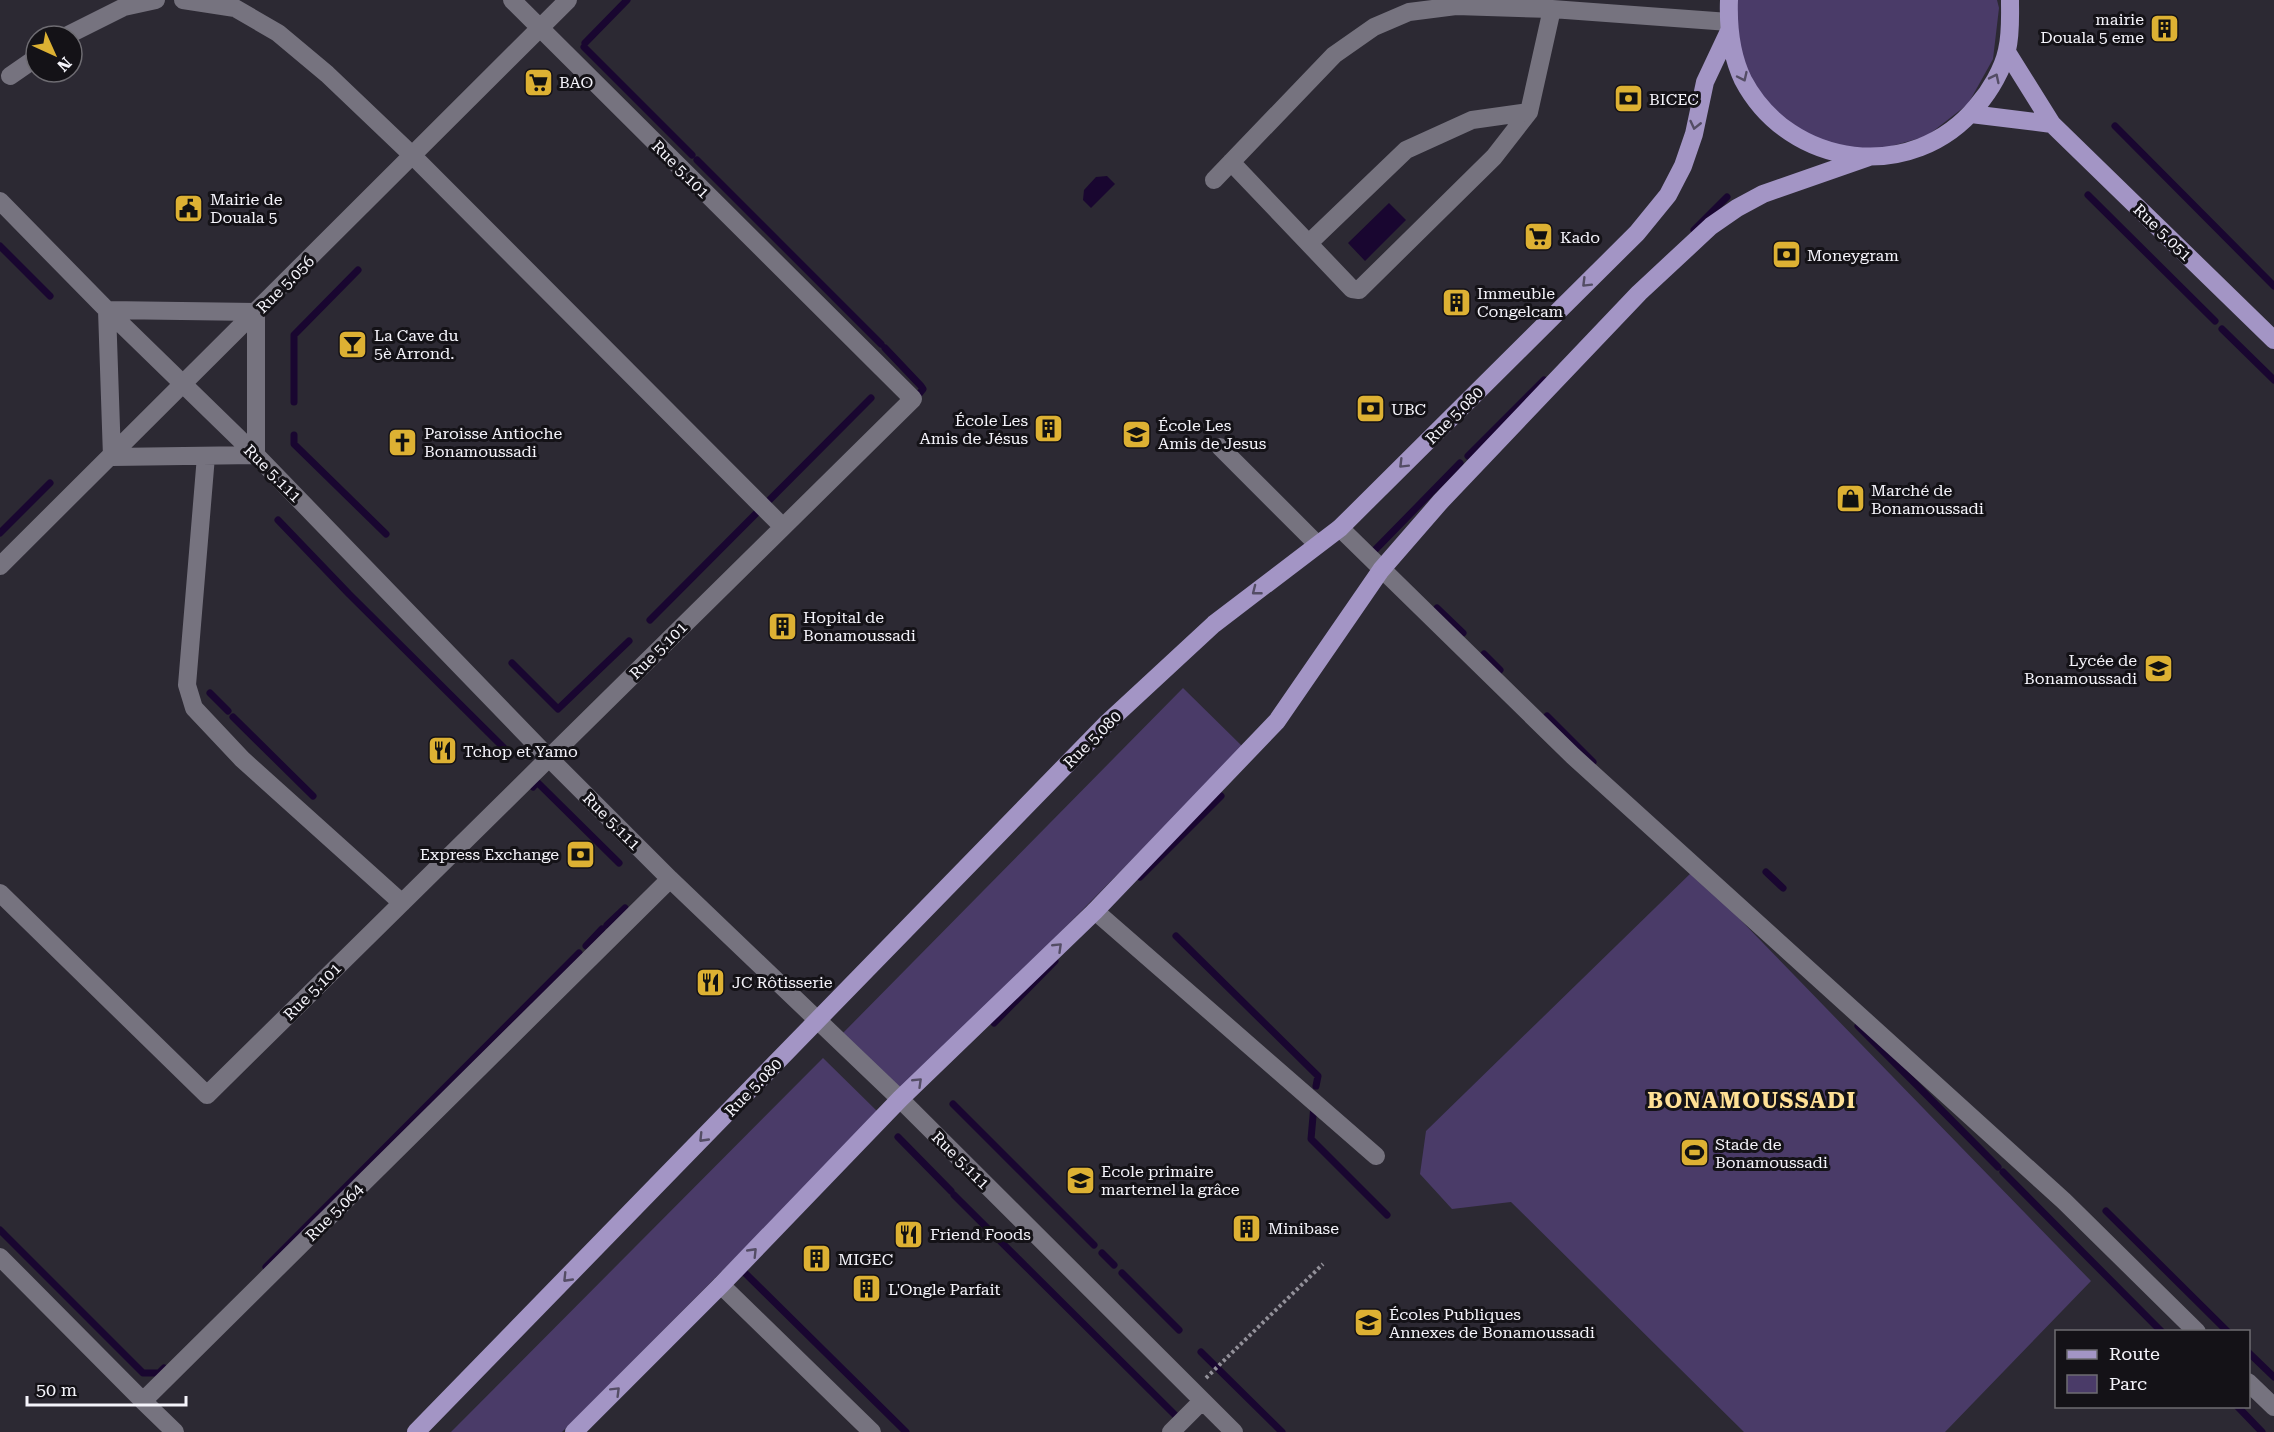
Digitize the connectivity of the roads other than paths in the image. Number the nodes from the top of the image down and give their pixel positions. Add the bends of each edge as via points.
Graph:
1 (156, 0) edge
2 (183, 0) edge
3 (512, 0) edge
4 (568, 0) edge
5 (1729, 0) edge
6 (2010, 0) edge
7 (1552, 9) junction
8 (84, 27) edge
9 (1729, 27) junction
10 (540, 28) junction
11 (2007, 52) junction
12 (24, 66) edge
13 (10, 76) dead end
14 (1529, 112) junction
15 (1971, 114) junction
16 (2052, 124) junction
17 (413, 156) junction
18 (1869, 157) junction
19 (1231, 162) junction
20 (1214, 180) dead end
21 (0, 201) edge
22 (1309, 243) junction
23 (107, 310) junction
24 (256, 312) junction
25 (2274, 340) edge
26 (183, 386) junction
27 (1220, 447) dead end
28 (206, 456) junction
29 (256, 456) junction
30 (112, 457) junction
31 (783, 527) junction
32 (1340, 528) junction
33 (1317, 544) junction
34 (0, 566) edge
35 (1381, 570) junction
36 (549, 758) junction
37 (670, 879) junction
38 (0, 893) edge
39 (402, 903) junction
40 (1095, 911) junction
41 (817, 1021) junction
42 (900, 1099) junction
43 (1376, 1156) dead end
44 (0, 1257) edge
45 (721, 1285) junction
46 (2195, 1330) edge
47 (2250, 1384) edge
48 (1198, 1396) junction
49 (143, 1401) junction
50 (2274, 1407) edge
51 (174, 1432) edge
52 (416, 1432) edge
53 (574, 1432) edge
54 (872, 1432) edge
55 (1171, 1432) edge
56 (1234, 1432) edge

1 - 8 street via 124,7
2 - 17 street via 235,8 278,33
3 - 10 street, Rue 5.101
4 - 10 street, Rue 5.056
5 - 9 main road
6 - 11 main road
7 - 9 street
7 - 14 street
7 - 19 street via 1456,6 1409,12 1374,27 1334,55
9 -> 18 main road via 1734,57 1743,78 1769,115 1806,142 1828,151
9 -> 32 main road, Rue 5.080 via 1705,82 1683,166 1668,195 1636,233
10 - 17 street, Rue 5.056
10 - 31 street, Rue 5.101 via 913,399
15 -> 11 main road via 1993,84
11 - 16 main road, Rue 5.051
12 - 13 street
14 - 22 street via 1472,120 1406,150
14 - 22 street via 1494,158 1359,290 1352,289
15 - 16 main road
15 - 18 main road via 1924,146
16 - 25 main road, Rue 5.051
17 - 24 street, Rue 5.056
17 - 31 street
18 - 35 main road via 1763,194 1711,226 1631,302 1441,501
19 - 20 street
19 - 22 street
21 - 23 street, Rue 5.111
23 - 24 street
23 - 26 street, Rue 5.111
23 - 30 street
24 - 26 street, Rue 5.056
24 - 29 street
26 - 29 street, Rue 5.111
26 - 30 street, Rue 5.056
27 - 33 street
28 - 29 street
28 - 30 street
28 - 39 street via 187,686 194,708 242,759
29 - 36 street, Rue 5.111
30 - 34 street, Rue 5.056
31 - 36 street, Rue 5.101
32 - 33 main road, Rue 5.080
32 - 35 street
33 -> 41 main road, Rue 5.080 via 1214,624 1107,723
35 - 40 main road via 1277,721
35 - 46 street via 1573,756 2064,1201
36 - 37 street, Rue 5.111
36 - 39 street, Rue 5.101
37 - 41 street, Rue 5.111
37 - 49 street, Rue 5.064
38 - 39 street, Rue 5.101 via 207,1095
42 -> 40 main road
40 - 43 street
41 - 42 street, Rue 5.111
41 -> 52 main road, Rue 5.080
45 -> 42 main road
42 - 48 street, Rue 5.111
44 - 49 street
53 -> 45 main road
45 - 54 street
47 - 50 street
48 - 55 street
48 - 56 street, Rue 5.111
49 - 51 street

